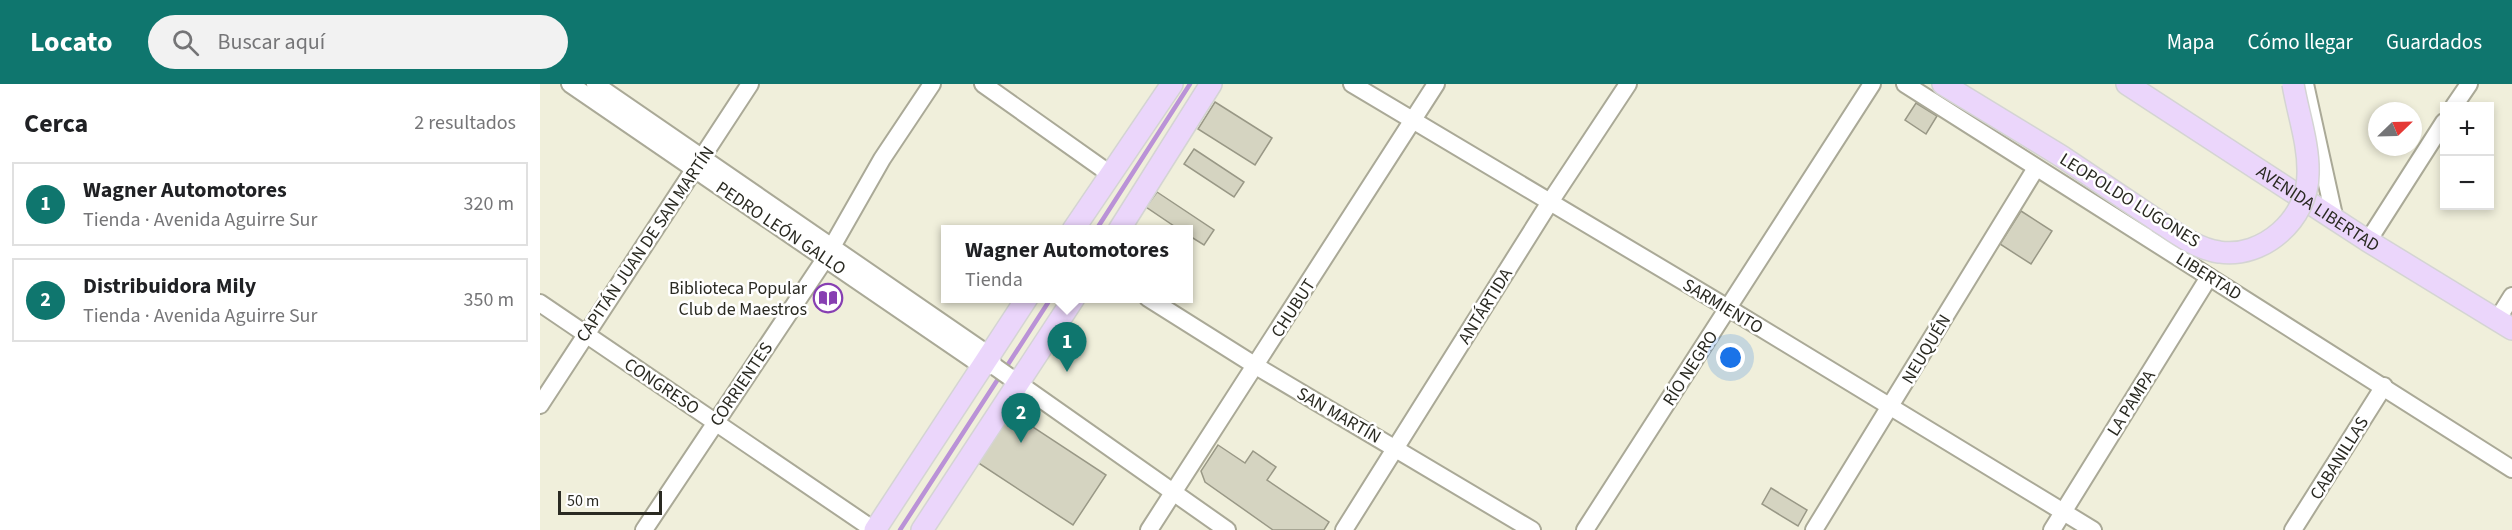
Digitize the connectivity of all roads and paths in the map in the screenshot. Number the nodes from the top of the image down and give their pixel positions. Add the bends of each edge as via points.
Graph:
1 (570, 84) edge
2 (595, 84) edge
3 (750, 84) edge
4 (933, 84) edge
5 (983, 84) edge
6 (1172, 84) edge
7 (1211, 84) edge
8 (1352, 84) edge
9 (1436, 84) edge
10 (1628, 84) edge
11 (1872, 84) edge
12 (1905, 84) edge
13 (1943, 84) edge
14 (2127, 84) edge
15 (2293, 84) edge
16 (2305, 84) edge
17 (2469, 84) edge
18 (2457, 102) edge
19 (1413, 120) junction
20 (2440, 130) edge
21 (698, 163) junction
22 (2036, 168) junction
23 (1110, 174) junction
24 (1550, 202) junction
25 (2335, 219) junction
26 (1076, 225) edge
27 (1122, 225) edge
28 (2368, 241) junction
29 (828, 253) junction
30 (2209, 277) junction
31 (2512, 296) edge
32 (540, 303) edge
33 (1024, 303) edge
34 (1070, 303) edge
35 (1156, 303) edge
36 (1728, 308) junction
37 (2505, 324) edge
38 (585, 333) junction
39 (988, 362) junction
40 (1256, 366) junction
41 (1015, 381) junction
42 (2384, 386) junction
43 (540, 405) edge
44 (1890, 407) junction
45 (715, 422) junction
46 (1396, 448) junction
47 (2512, 469) edge
48 (1172, 492) junction
49 (2063, 512) junction
50 (644, 530) edge
51 (874, 530) edge
52 (922, 530) edge
53 (1149, 530) edge
54 (1227, 530) edge
55 (1344, 530) edge
56 (1532, 530) edge
57 (1585, 530) edge
58 (1814, 530) edge
59 (2052, 530) edge
60 (2093, 530) edge
61 (2293, 530) edge

1 - 21 street, PEDRO LEÓN GALLO
2 - 21 street, PEDRO LEÓN GALLO
3 - 21 street, CAPITÁN JUAN DE SAN MARTÍN
4 - 29 street, CORRIENTES via 882,159
5 - 23 street
6 - 23 main road
7 - 27 main road
8 - 19 street, SARMIENTO
9 - 19 street, CHUBUT
10 - 24 street, ANTÁRTIDA
11 - 36 street, RÍO NEGRO
12 - 22 street, LIBERTAD
13 - 15 main road, LEOPOLDO LUGONES, bridge via 2188,240 2218,252 2255,249 2282,231 2303,201 2308,176 2305,139
14 - 25 main road, AVENIDA LIBERTAD
16 - 25 street
17 - 18 street
19 - 24 street, SARMIENTO
19 - 40 street, CHUBUT
20 - 28 street
21 - 29 street, PEDRO LEÓN GALLO
21 - 38 street, CAPITÁN JUAN DE SAN MARTÍN
22 - 30 street, LIBERTAD
22 - 44 street, NEUQUÉN
23 - 26 main road
24 - 36 street, SARMIENTO
24 - 46 street, ANTÁRTIDA
25 - 28 main road, AVENIDA LIBERTAD
28 - 37 main road, AVENIDA LIBERTAD
29 - 39 street, PEDRO LEÓN GALLO
29 - 45 street, CORRIENTES
30 - 42 street, LIBERTAD
30 - 49 street, LA PAMPA
31 - 37 street
32 - 38 street, CONGRESO
33 - 39 main road
34 - 41 main road
35 - 40 street, SAN MARTÍN
36 - 44 street, SARMIENTO
36 - 57 street, RÍO NEGRO
38 - 43 street, CAPITÁN JUAN DE SAN MARTÍN
38 - 45 street, CONGRESO
39 - 41 street, PEDRO LEÓN GALLO
39 - 51 main road
40 - 46 street, SAN MARTÍN
40 - 48 street, CHUBUT
41 - 48 street, PEDRO LEÓN GALLO
41 - 52 main road
42 - 47 street, LIBERTAD
42 - 61 street, CABANILLAS
44 - 49 street, SARMIENTO
44 - 58 street, NEUQUÉN
45 - 50 street, CORRIENTES
45 - 51 street, CONGRESO
46 - 55 street, ANTÁRTIDA
46 - 56 street, SAN MARTÍN
48 - 53 street, CHUBUT
48 - 54 street, PEDRO LEÓN GALLO
49 - 59 street, LA PAMPA
49 - 60 street, SARMIENTO

